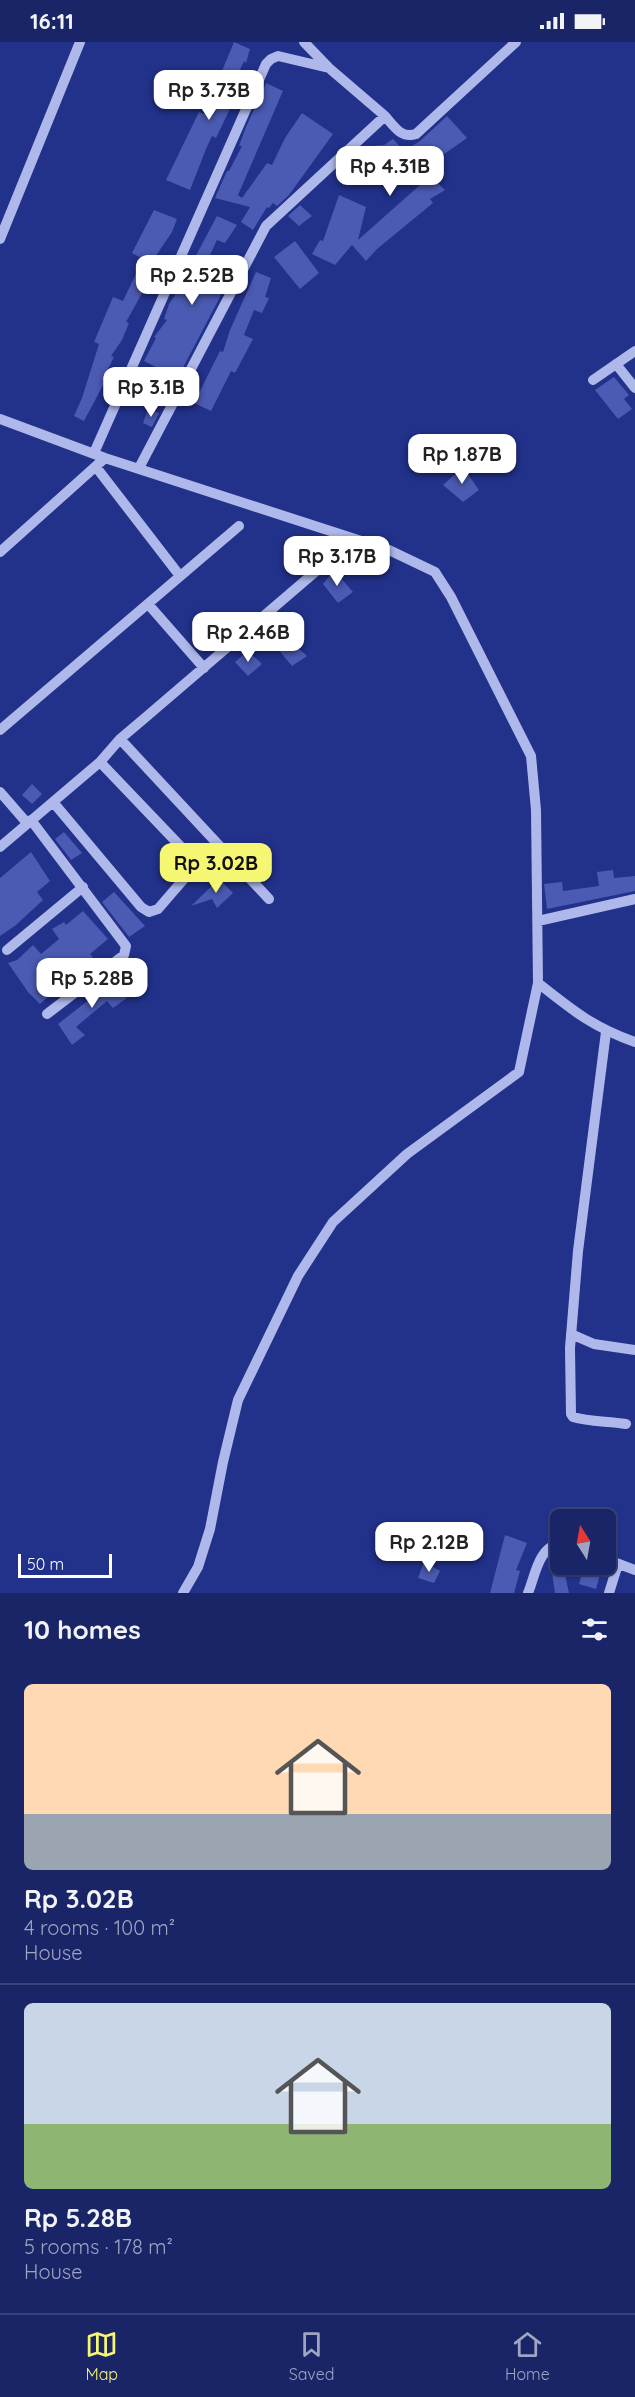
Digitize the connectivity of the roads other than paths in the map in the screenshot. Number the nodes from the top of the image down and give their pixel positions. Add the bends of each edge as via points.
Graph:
1 (80, 42) edge
2 (304, 42) edge
3 (516, 42) edge
4 (329, 68) junction
5 (385, 116) junction
6 (0, 239) edge
7 (635, 351) edge
8 (616, 364) junction
9 (593, 381) dead end
10 (635, 388) edge
11 (0, 419) edge
12 (94, 453) junction
13 (105, 458) junction
14 (96, 467) junction
15 (139, 468) junction
16 (238, 526) dead end
17 (336, 533) junction
18 (0, 552) edge
19 (180, 576) junction
20 (148, 604) junction
21 (204, 668) junction
22 (0, 730) edge
23 (120, 739) junction
24 (100, 762) junction
25 (0, 792) edge
26 (53, 802) junction
27 (29, 822) junction
28 (0, 847) edge
29 (82, 887) junction
30 (268, 899) dead end
31 (635, 899) edge
32 (538, 921) junction
33 (7, 950) dead end
34 (538, 983) junction
35 (47, 1014) dead end
36 (606, 1032) junction
37 (635, 1042) edge
38 (571, 1334) junction
39 (635, 1350) edge
40 (626, 1424) dead end
41 (550, 1547) edge
42 (618, 1564) joint
43 (635, 1570) edge
44 (183, 1593) edge
45 (528, 1593) edge
46 (609, 1593) edge

1 - 6 street
2 - 4 street
3 - 5 street via 416,134 403,135
4 - 5 street
4 - 12 street via 278,56 266,64
5 - 15 street via 266,226
7 - 8 street
8 - 9 street
8 - 10 street
11 - 12 street
12 - 13 street
13 - 14 street
13 - 15 street
14 - 18 street
14 - 19 street
15 - 17 street
16 - 19 street
17 - 21 street via 337,548 328,561
17 - 32 street via 429,567 451,597 531,756
19 - 20 street
20 - 21 street
20 - 22 street
21 - 23 street
23 - 24 street
23 - 30 street
24 - 26 street
24 - 26 street via 189,857 190,872 158,909 149,912 141,907
25 - 27 street
26 - 27 street
27 - 28 street
27 - 29 street
29 - 33 street
29 - 35 street via 123,941 124,955
31 - 32 street
32 - 34 street
34 - 36 street
34 - 44 street via 519,1072 406,1154 333,1222 298,1276 238,1400 210,1529 198,1568
36 - 37 street
36 - 38 street
38 - 39 street via 594,1344
38 - 40 street via 571,1414 584,1421
41 - 45 street via 543,1553
42 - 43 street
42 - 46 street

